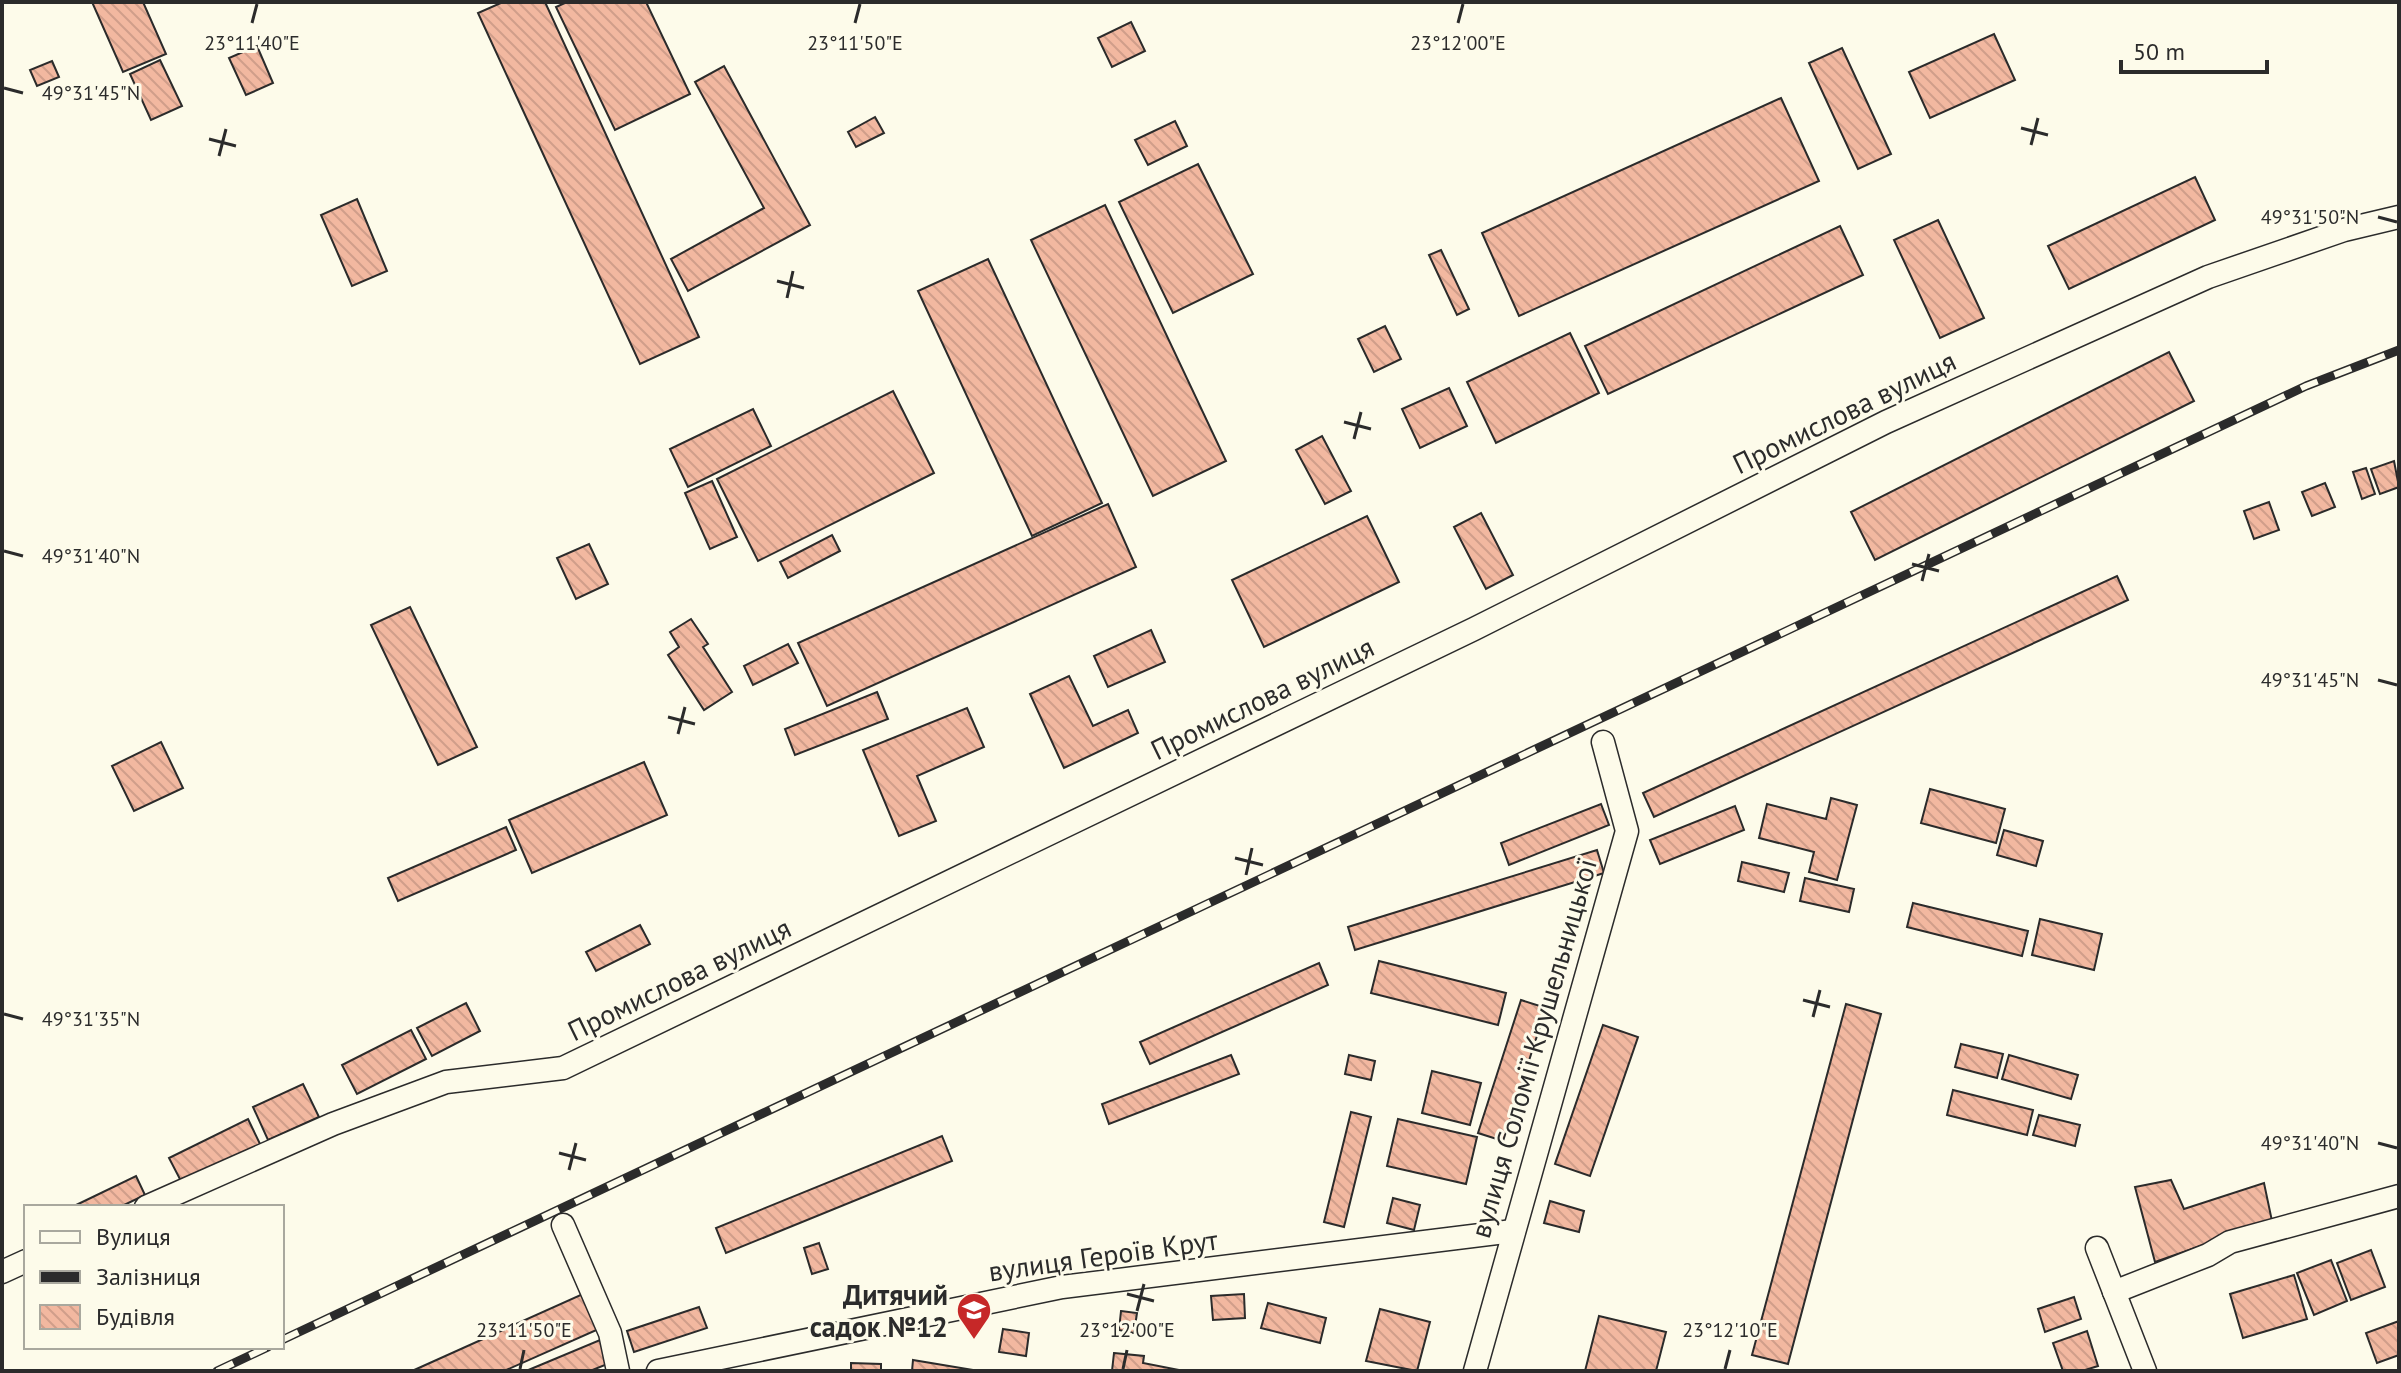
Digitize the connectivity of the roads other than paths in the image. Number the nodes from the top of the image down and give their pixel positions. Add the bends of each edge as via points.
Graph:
1 (2399, 217) edge
2 (1603, 742) dead end
3 (2399, 1196) edge
4 (151, 1205) edge
5 (563, 1225) dead end
6 (1513, 1231) junction
7 (2097, 1248) dead end
8 (24, 1262) edge
9 (2, 1272) edge
10 (2114, 1292) junction
11 (618, 1371) edge
12 (658, 1371) edge
13 (1475, 1371) edge
14 (2145, 1371) edge

1 - 4 street, Промислова вулиця via 2344,230 2208,277 1886,422 1460,636 563,1068 446,1082 333,1124
2 - 6 street, вулиця Соломії Крушельницької via 1627,831
3 - 10 street via 2230,1242
5 - 11 street via 610,1333
6 - 12 street, вулиця Героїв Крут via 1099,1281
6 - 13 street, вулиця Соломії Крушельницької
7 - 10 street
8 - 9 street
10 - 14 street

